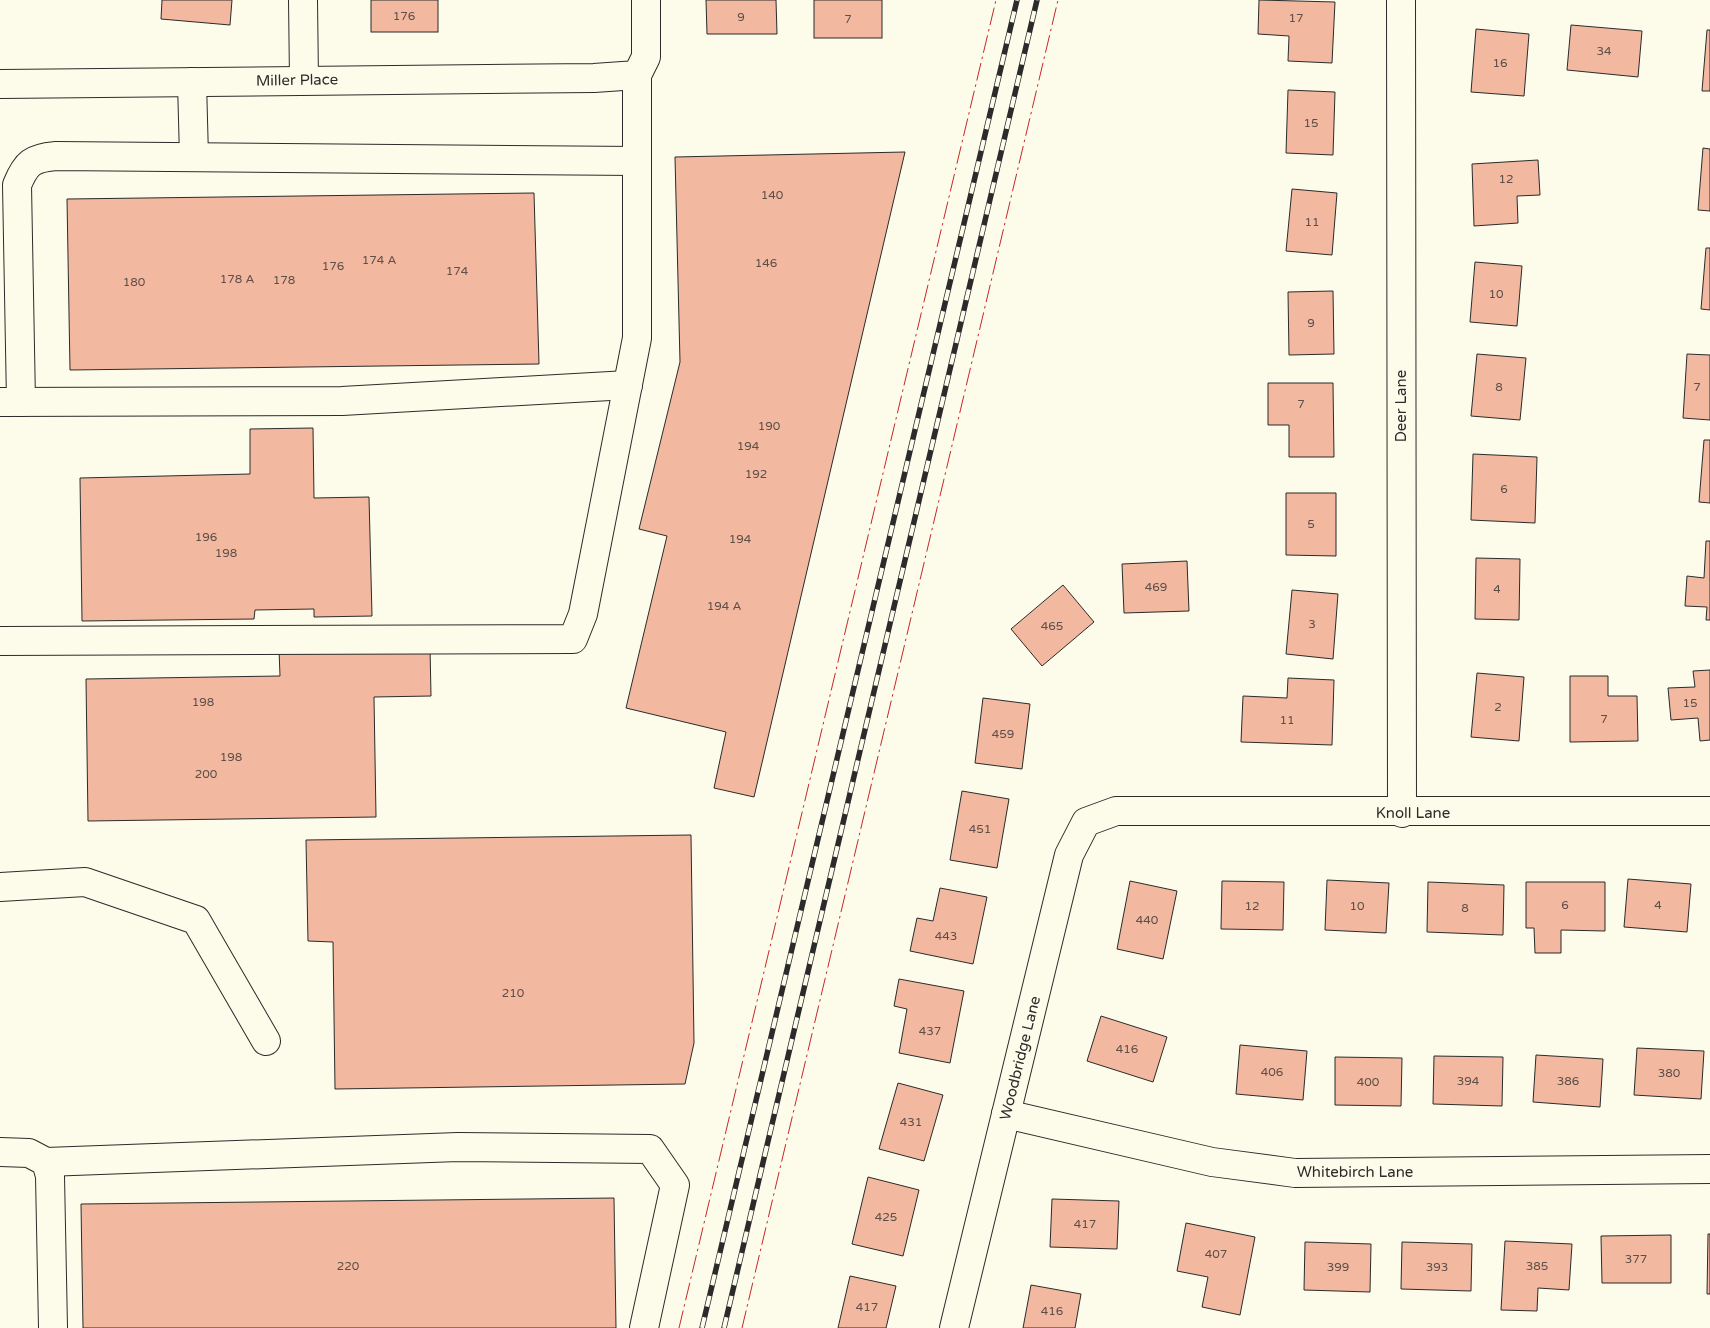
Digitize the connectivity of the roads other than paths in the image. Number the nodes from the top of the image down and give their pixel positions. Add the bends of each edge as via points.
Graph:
1 (303, 0) edge
2 (646, 0) edge
3 (1401, 0) edge
4 (637, 75) junction
5 (304, 80) junction
6 (192, 82) junction
7 (0, 84) edge
8 (194, 157) junction
9 (637, 161) junction
10 (628, 385) junction
11 (10, 402) edge
12 (0, 641) edge
13 (1116, 811) joint
14 (1710, 812) edge
15 (1402, 813) junction
16 (0, 887) edge
17 (266, 1041) dead end
18 (1006, 1114) junction
19 (0, 1152) edge
20 (46, 1162) junction
21 (1710, 1169) edge
22 (53, 1328) edge
23 (644, 1328) edge
24 (954, 1328) edge

1 - 5 street
2 - 4 street via 646,57
3 - 15 street, Deer Lane
4 - 5 street, Miller Place
4 - 9 street
5 - 6 street, Miller Place
6 - 7 street, Miller Place
6 - 8 street
8 - 9 street
8 - 11 street via 56,156 40,157 24,167 17,185
9 - 10 street via 637,338
10 - 11 street via 342,401
10 - 12 street via 583,614 574,639
13 - 15 street, Knoll Lane
13 - 18 street, Woodbridge Lane via 1086,822 1069,856
14 - 15 street, Knoll Lane
16 - 17 street via 85,882 196,920
18 - 21 street, Whitebirch Lane via 1212,1162 1295,1173
18 - 24 street, Woodbridge Lane
19 - 20 street via 29,1153
20 - 22 street via 50,1176
20 - 23 street via 458,1147 650,1149 675,1185

